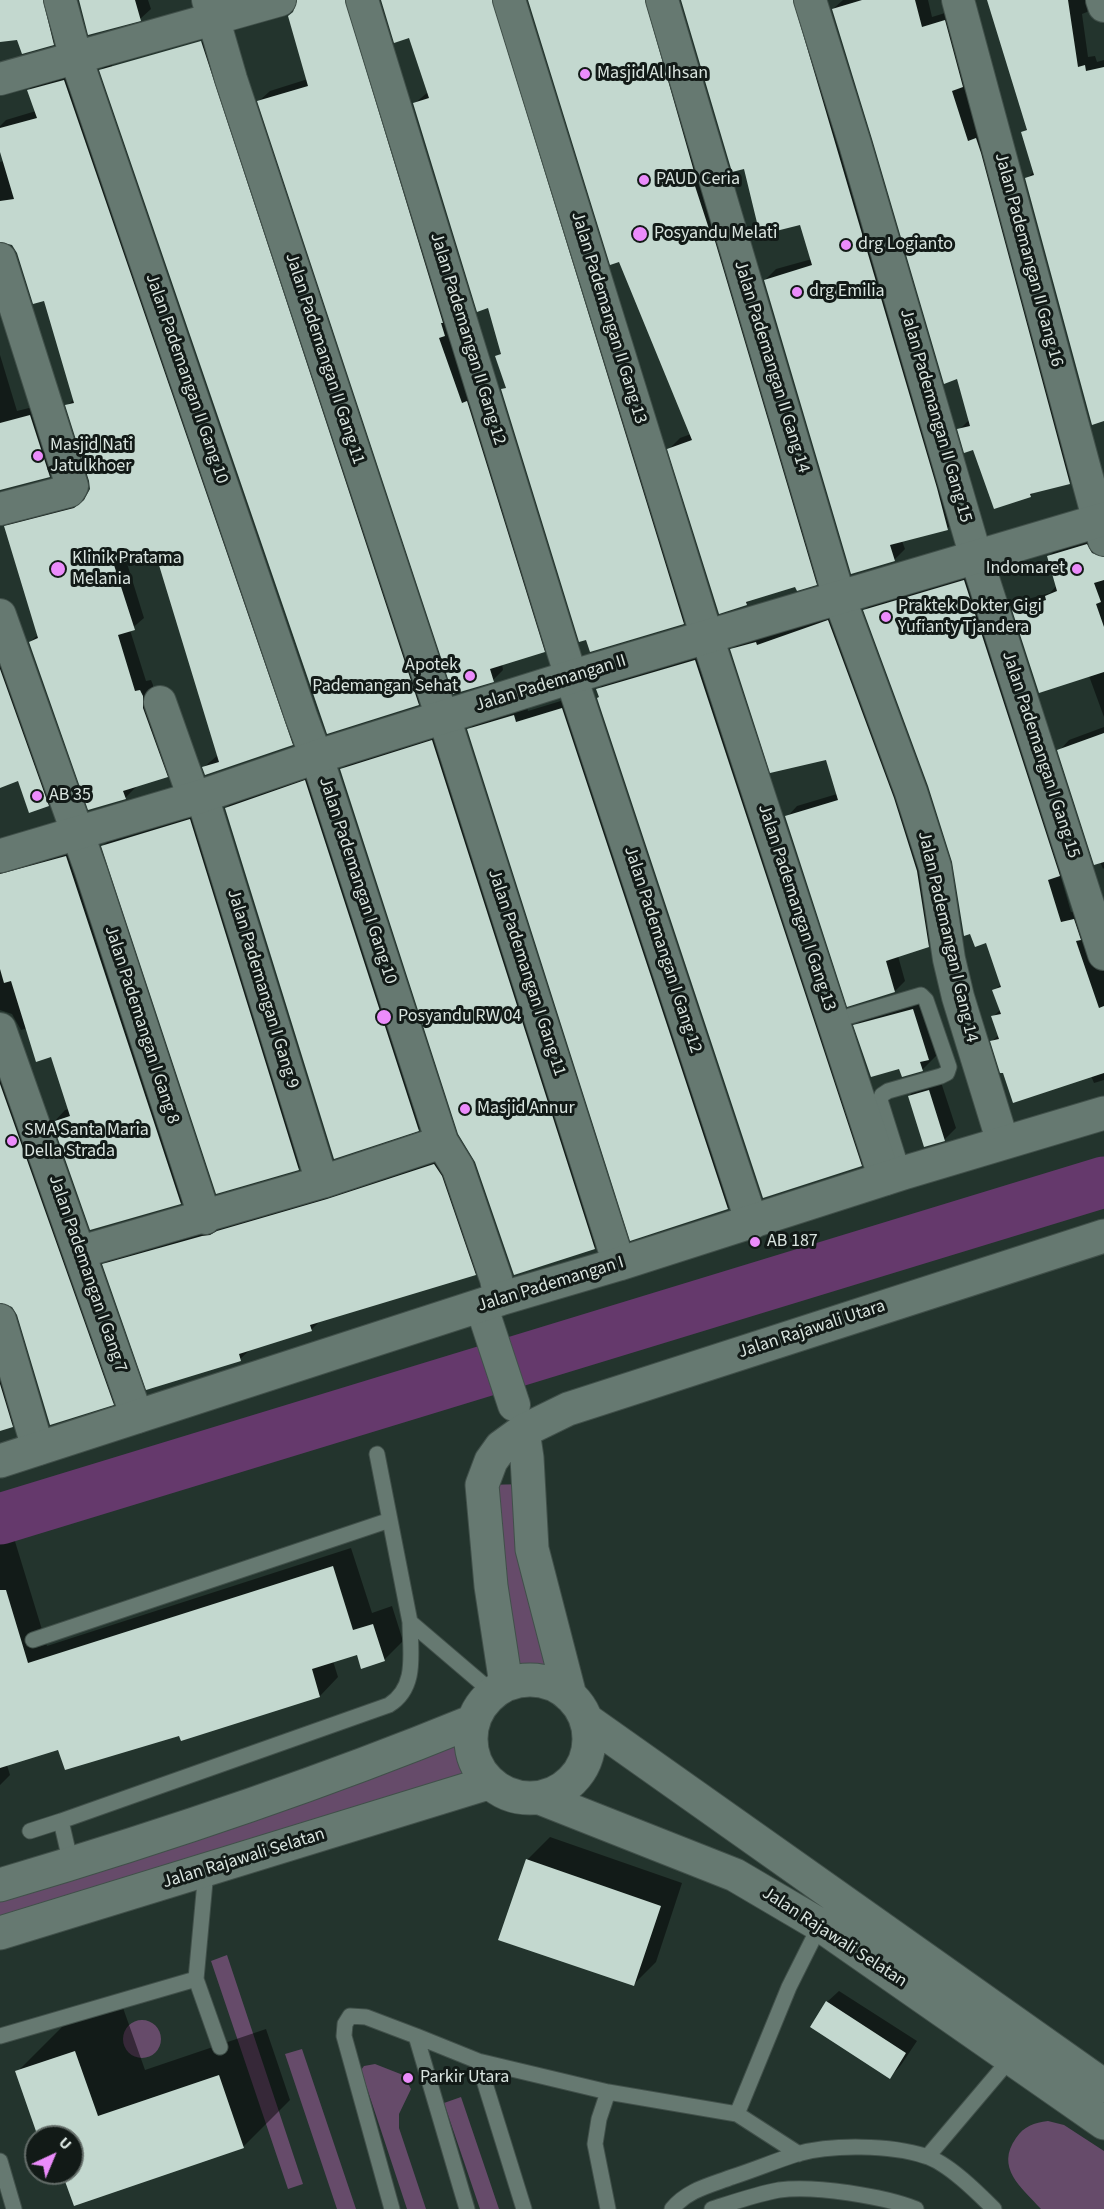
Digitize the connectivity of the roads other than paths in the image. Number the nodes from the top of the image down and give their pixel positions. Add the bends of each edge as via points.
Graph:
1 (60, 0) edge
2 (280, 0) edge
3 (362, 0) edge
4 (509, 0) edge
5 (662, 0) edge
6 (810, 0) edge
7 (958, 0) edge
8 (1102, 0) edge
9 (1104, 6) edge
10 (210, 9) edge
11 (76, 58) junction
12 (0, 79) edge
13 (0, 259) edge
14 (0, 508) edge
15 (1100, 520) edge
16 (976, 557) junction
17 (839, 597) junction
18 (0, 615) edge
19 (707, 637) junction
20 (571, 677) junction
21 (160, 702) dead end
22 (444, 717) junction
23 (316, 757) junction
24 (198, 797) junction
25 (76, 833) junction
26 (0, 856) edge
27 (1104, 954) edge
28 (850, 1016) dead end
29 (0, 1029) edge
30 (1104, 1113) edge
31 (442, 1142) junction
32 (1003, 1143) junction
33 (894, 1176) junction
34 (322, 1182) junction
35 (204, 1218) junction
36 (752, 1222) junction
37 (1104, 1236) edge
38 (80, 1252) junction
39 (619, 1264) junction
40 (491, 1314) junction
41 (0, 1320) edge
42 (516, 1411) junction
43 (137, 1417) junction
44 (38, 1449) junction
45 (377, 1455) dead end
46 (0, 1461) edge
47 (528, 1484) junction
48 (482, 1485) junction
49 (390, 1520) junction
50 (410, 1622) junction
51 (33, 1640) dead end
52 (499, 1688) junction
53 (579, 1709) junction
54 (471, 1722) junction
55 (488, 1783) junction
56 (540, 1798) junction
57 (61, 1821) junction
58 (30, 1832) dead end
59 (71, 1864) junction
60 (206, 1871) junction
61 (0, 1885) edge
62 (820, 1925) junction
63 (0, 1933) edge
64 (196, 1979) junction
65 (0, 2036) edge
66 (416, 2036) junction
67 (1020, 2046) junction
68 (220, 2047) dead end
69 (478, 2061) junction
70 (1104, 2086) edge
71 (608, 2092) junction
72 (737, 2115) junction
73 (1104, 2123) edge
74 (799, 2154) junction
75 (928, 2156) junction
76 (0, 2161) edge
77 (14, 2209) edge
78 (392, 2209) edge
79 (467, 2209) edge
80 (524, 2209) edge
81 (608, 2209) edge
82 (672, 2209) edge
83 (712, 2209) edge
84 (916, 2209) edge
85 (994, 2209) edge

1 - 11 street, Jalan Pademangan II Gang 10
2 - 10 street
3 - 20 street, Jalan Pademangan II Gang 12
4 - 19 street, Jalan Pademangan II Gang 13
5 - 17 street, Jalan Pademangan II Gang 14
6 - 16 street, Jalan Pademangan II Gang 15
7 - 15 street, Jalan Pademangan II Gang 16
8 - 9 street
10 - 11 street
10 - 22 street, Jalan Pademangan II Gang 11
11 - 12 street
11 - 23 street, Jalan Pademangan II Gang 10
13 - 14 street via 72,486 69,491
15 - 16 street, Jalan Pademangan II
16 - 17 street, Jalan Pademangan II
16 - 27 street, Jalan Pademangan I Gang 15
17 - 19 street, Jalan Pademangan II
17 - 32 street, Jalan Pademangan I Gang 14 via 932,857 958,997
18 - 25 street, Jalan Pademangan I Gang 8
19 - 20 street, Jalan Pademangan II
19 - 33 street, Jalan Pademangan I Gang 13
20 - 22 street, Jalan Pademangan II
20 - 36 street, Jalan Pademangan I Gang 12
21 - 24 street, Jalan Pademangan I Gang 9
22 - 23 street, Jalan Pademangan II
22 - 39 street, Jalan Pademangan I Gang 11
23 - 24 street, Jalan Pademangan II
23 - 31 street, Jalan Pademangan I Gang 10
24 - 25 street, Jalan Pademangan II
24 - 34 street, Jalan Pademangan I Gang 9
25 - 26 street, Jalan Pademangan II
25 - 35 street, Jalan Pademangan I Gang 8
28 - 33 lane via 921,995 949,1067 947,1073 888,1091 879,1100
29 - 38 street, Jalan Pademangan I Gang 7
30 - 32 street, Jalan Pademangan I
31 - 34 street
31 - 40 street, Jalan Pademangan I Gang 10 via 458,1168 496,1279
32 - 33 street, Jalan Pademangan I
33 - 36 street, Jalan Pademangan I
34 - 35 street
35 - 38 street
36 - 39 street, Jalan Pademangan I
37 - 42 street, Jalan Rajawali Utara via 568,1409
38 - 43 street, Jalan Pademangan I Gang 7
39 - 40 street, Jalan Pademangan I
40 - 42 street, Jalan Pademangan I Gang 10
40 - 43 street, Jalan Pademangan I
41 - 44 street
42 - 47 street via 527,1458
42 - 48 street, Jalan Rajawali Utara
43 - 44 street, Jalan Pademangan I
44 - 46 street, Jalan Pademangan I
45 - 49 lane
47 - 48 street
47 - 53 street via 532,1549
48 - 52 street, Jalan Rajawali Utara
49 - 50 lane
49 - 51 lane
50 - 52 lane
50 - 57 lane via 410,1677 399,1699 389,1705
52 - 53 street via 537,1680 553,1685
52 - 54 street via 481,1703
53 - 56 street via 591,1741 586,1761 576,1779 560,1791
53 - 67 street, Jalan Rajawali Selatan
54 - 55 street via 469,1744 475,1765
54 - 59 street via 252,1804
55 - 56 street via 517,1797
55 - 60 street, Jalan Rajawali Selatan
56 - 62 street, Jalan Rajawali Selatan via 735,1875
57 - 58 lane
57 - 59 lane
59 - 61 street
60 - 63 street, Jalan Rajawali Selatan
60 - 64 lane
62 - 67 street, Jalan Rajawali Selatan
62 - 72 lane via 789,1987
64 - 65 lane
64 - 68 lane
66 - 69 lane
66 - 78 lane via 366,2017 350,2016 345,2024 344,2036
66 - 79 lane
67 - 70 street, Jalan Rajawali Selatan
67 - 73 street, Jalan Rajawali Selatan
67 - 75 lane
69 - 71 lane
69 - 80 lane
71 - 72 lane
71 - 81 lane via 595,2145
72 - 74 lane
74 - 75 lane via 875,2148
74 - 82 lane via 691,2192
75 - 85 lane
76 - 77 lane
83 - 84 lane via 780,2190 812,2188 897,2202

